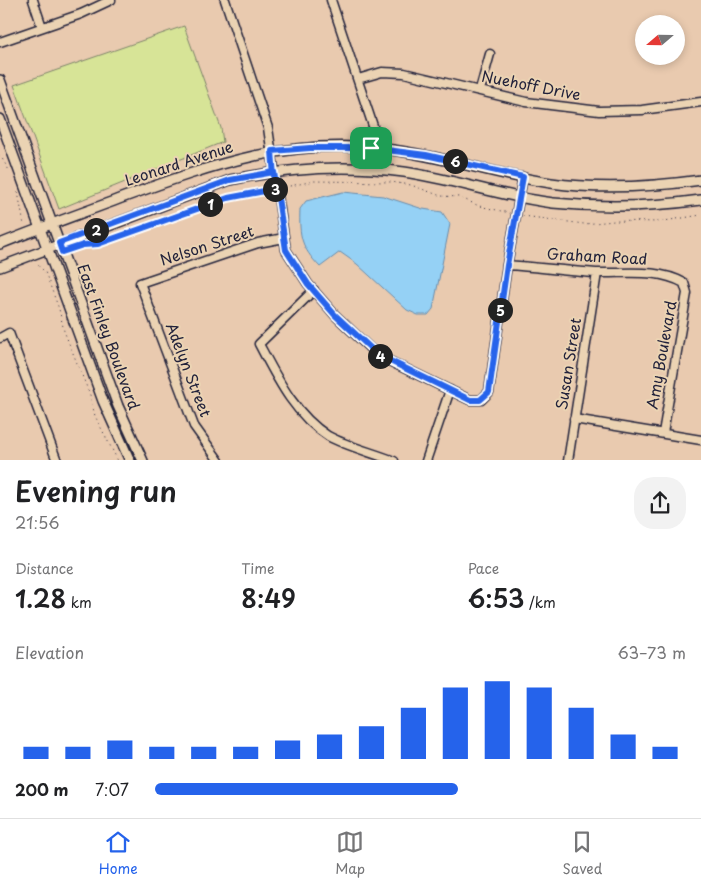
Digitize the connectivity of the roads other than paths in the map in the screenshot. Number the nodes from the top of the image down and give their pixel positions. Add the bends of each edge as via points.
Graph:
1 (33, 0) edge
2 (111, 0) edge
3 (224, 0) edge
4 (331, 0) edge
5 (42, 27) junction
6 (0, 42) edge
7 (490, 54) dead end
8 (358, 79) junction
9 (0, 80) edge
10 (480, 90) junction
11 (701, 102) edge
12 (0, 119) edge
13 (371, 148) junction
14 (272, 151) junction
15 (274, 172) junction
16 (523, 177) junction
17 (701, 180) edge
18 (518, 196) junction
19 (701, 200) edge
20 (52, 224) junction
21 (39, 228) junction
22 (284, 238) junction
23 (0, 244) edge
24 (61, 248) junction
25 (49, 252) junction
26 (507, 265) junction
27 (0, 267) edge
28 (597, 273) junction
29 (140, 283) joint
30 (684, 283) joint
31 (314, 290) junction
32 (0, 338) edge
33 (450, 390) junction
34 (574, 419) junction
35 (663, 433) junction
36 (701, 440) edge
37 (57, 460) edge
38 (130, 460) edge
39 (143, 460) edge
40 (220, 460) edge
41 (394, 460) edge
42 (426, 460) edge
43 (568, 460) edge

1 - 5 street
2 - 5 street
3 - 14 street via 261,105
4 - 8 street
5 - 6 street
7 - 10 street
8 - 10 street, Nuehoff Drive via 382,72 404,73
8 - 13 street via 373,126
9 - 20 street, East Finley Boulevard
10 - 11 street, Nuehoff Drive via 526,102 599,111 642,110
12 - 21 street, East Finley Boulevard
13 - 14 street, Leonard Avenue
13 - 16 street, Leonard Avenue via 426,155
14 - 15 street
14 - 20 street, Leonard Avenue via 195,171
15 - 18 street, Leonard Avenue via 352,167 405,172
15 - 22 street
15 - 24 street, Leonard Avenue via 230,180
16 - 17 street, Leonard Avenue via 597,187 654,186
16 - 18 street
18 - 19 street, Leonard Avenue via 596,207 664,205
18 - 26 street
20 - 21 street, Leonard Avenue
20 - 24 street, East Finley Boulevard
21 - 23 street, Leonard Avenue
21 - 25 street, East Finley Boulevard
22 - 29 street, Nelson Street via 258,243
22 - 31 street via 286,250
24 - 25 street, Leonard Avenue
24 - 39 street, East Finley Boulevard via 122,420
25 - 27 street, Leonard Avenue
25 - 38 street, East Finley Boulevard via 103,401
26 - 28 street, Graham Road
26 - 33 street via 489,392 480,400 470,400
28 - 30 street, Graham Road via 656,273
28 - 34 street, Susan Street
29 - 40 street, Adelyn Street via 194,426
30 - 35 street, Amy Boulevard via 687,293
31 - 33 street via 335,315 378,355
31 - 41 street via 259,344 286,394 308,419 329,436
32 - 37 street via 9,333
33 - 42 street
34 - 35 street
34 - 43 street, Susan Street
35 - 36 street

